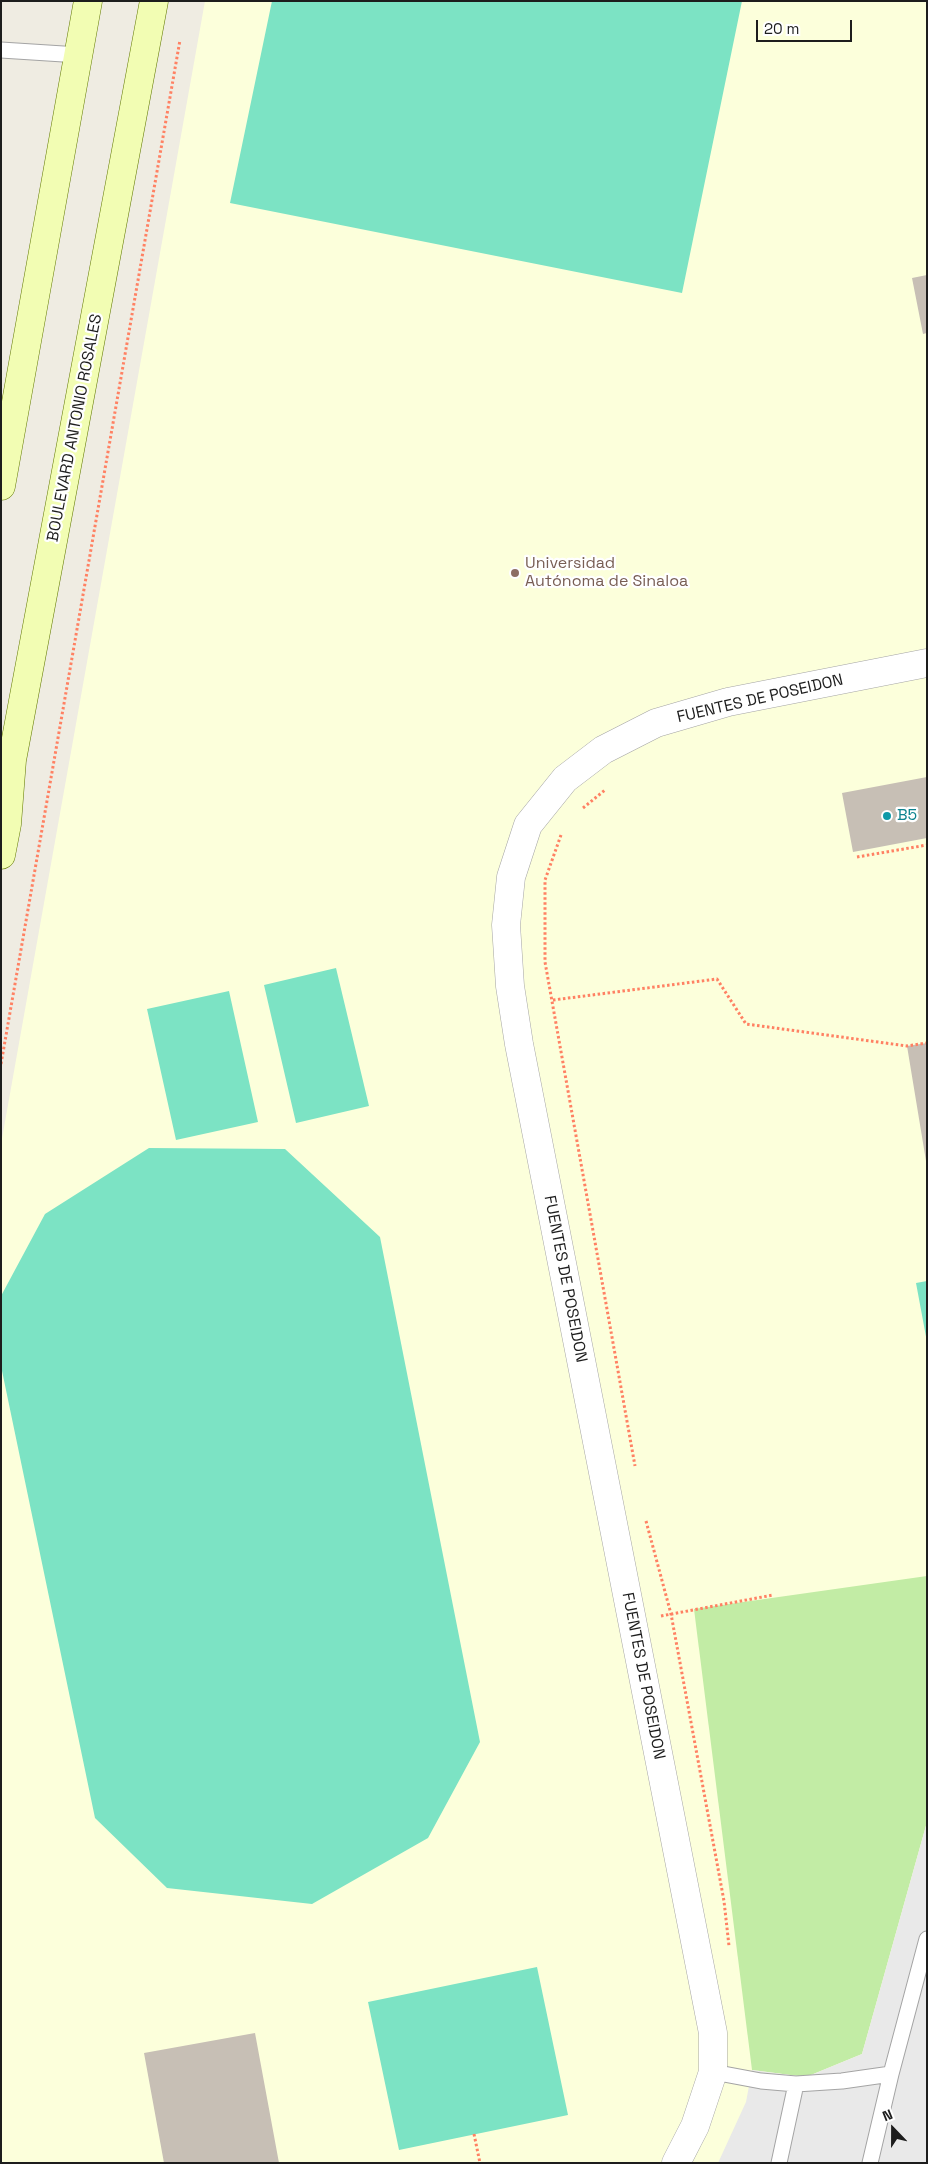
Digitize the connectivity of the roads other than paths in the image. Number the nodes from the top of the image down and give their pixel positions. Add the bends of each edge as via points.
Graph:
1 (88, 1) edge
2 (154, 1) edge
3 (1, 50) edge
4 (78, 55) junction
5 (1, 486) edge
6 (927, 663) edge
7 (7, 759) edge
8 (4, 823) edge
9 (1, 855) edge
10 (927, 1939) edge
11 (713, 2072) junction
12 (891, 2074) junction
13 (796, 2084) junction
14 (676, 2163) edge
15 (779, 2163) edge
16 (870, 2163) edge

1 - 4 main road
2 - 7 main road, BOULEVARD ANTONIO ROSALES
3 - 4 lane
4 - 5 main road
6 - 11 street, FUENTES DE POSEIDON via 728,702 656,723 603,750 565,779 528,825 511,877 506,925 510,986 519,1044 713,2033
7 - 8 main road, BOULEVARD ANTONIO ROSALES
8 - 9 main road, BOULEVARD ANTONIO ROSALES
10 - 12 lane
11 - 13 lane
11 - 14 street, FUENTES DE POSEIDON via 695,2126
12 - 13 lane
12 - 16 lane
13 - 15 lane

